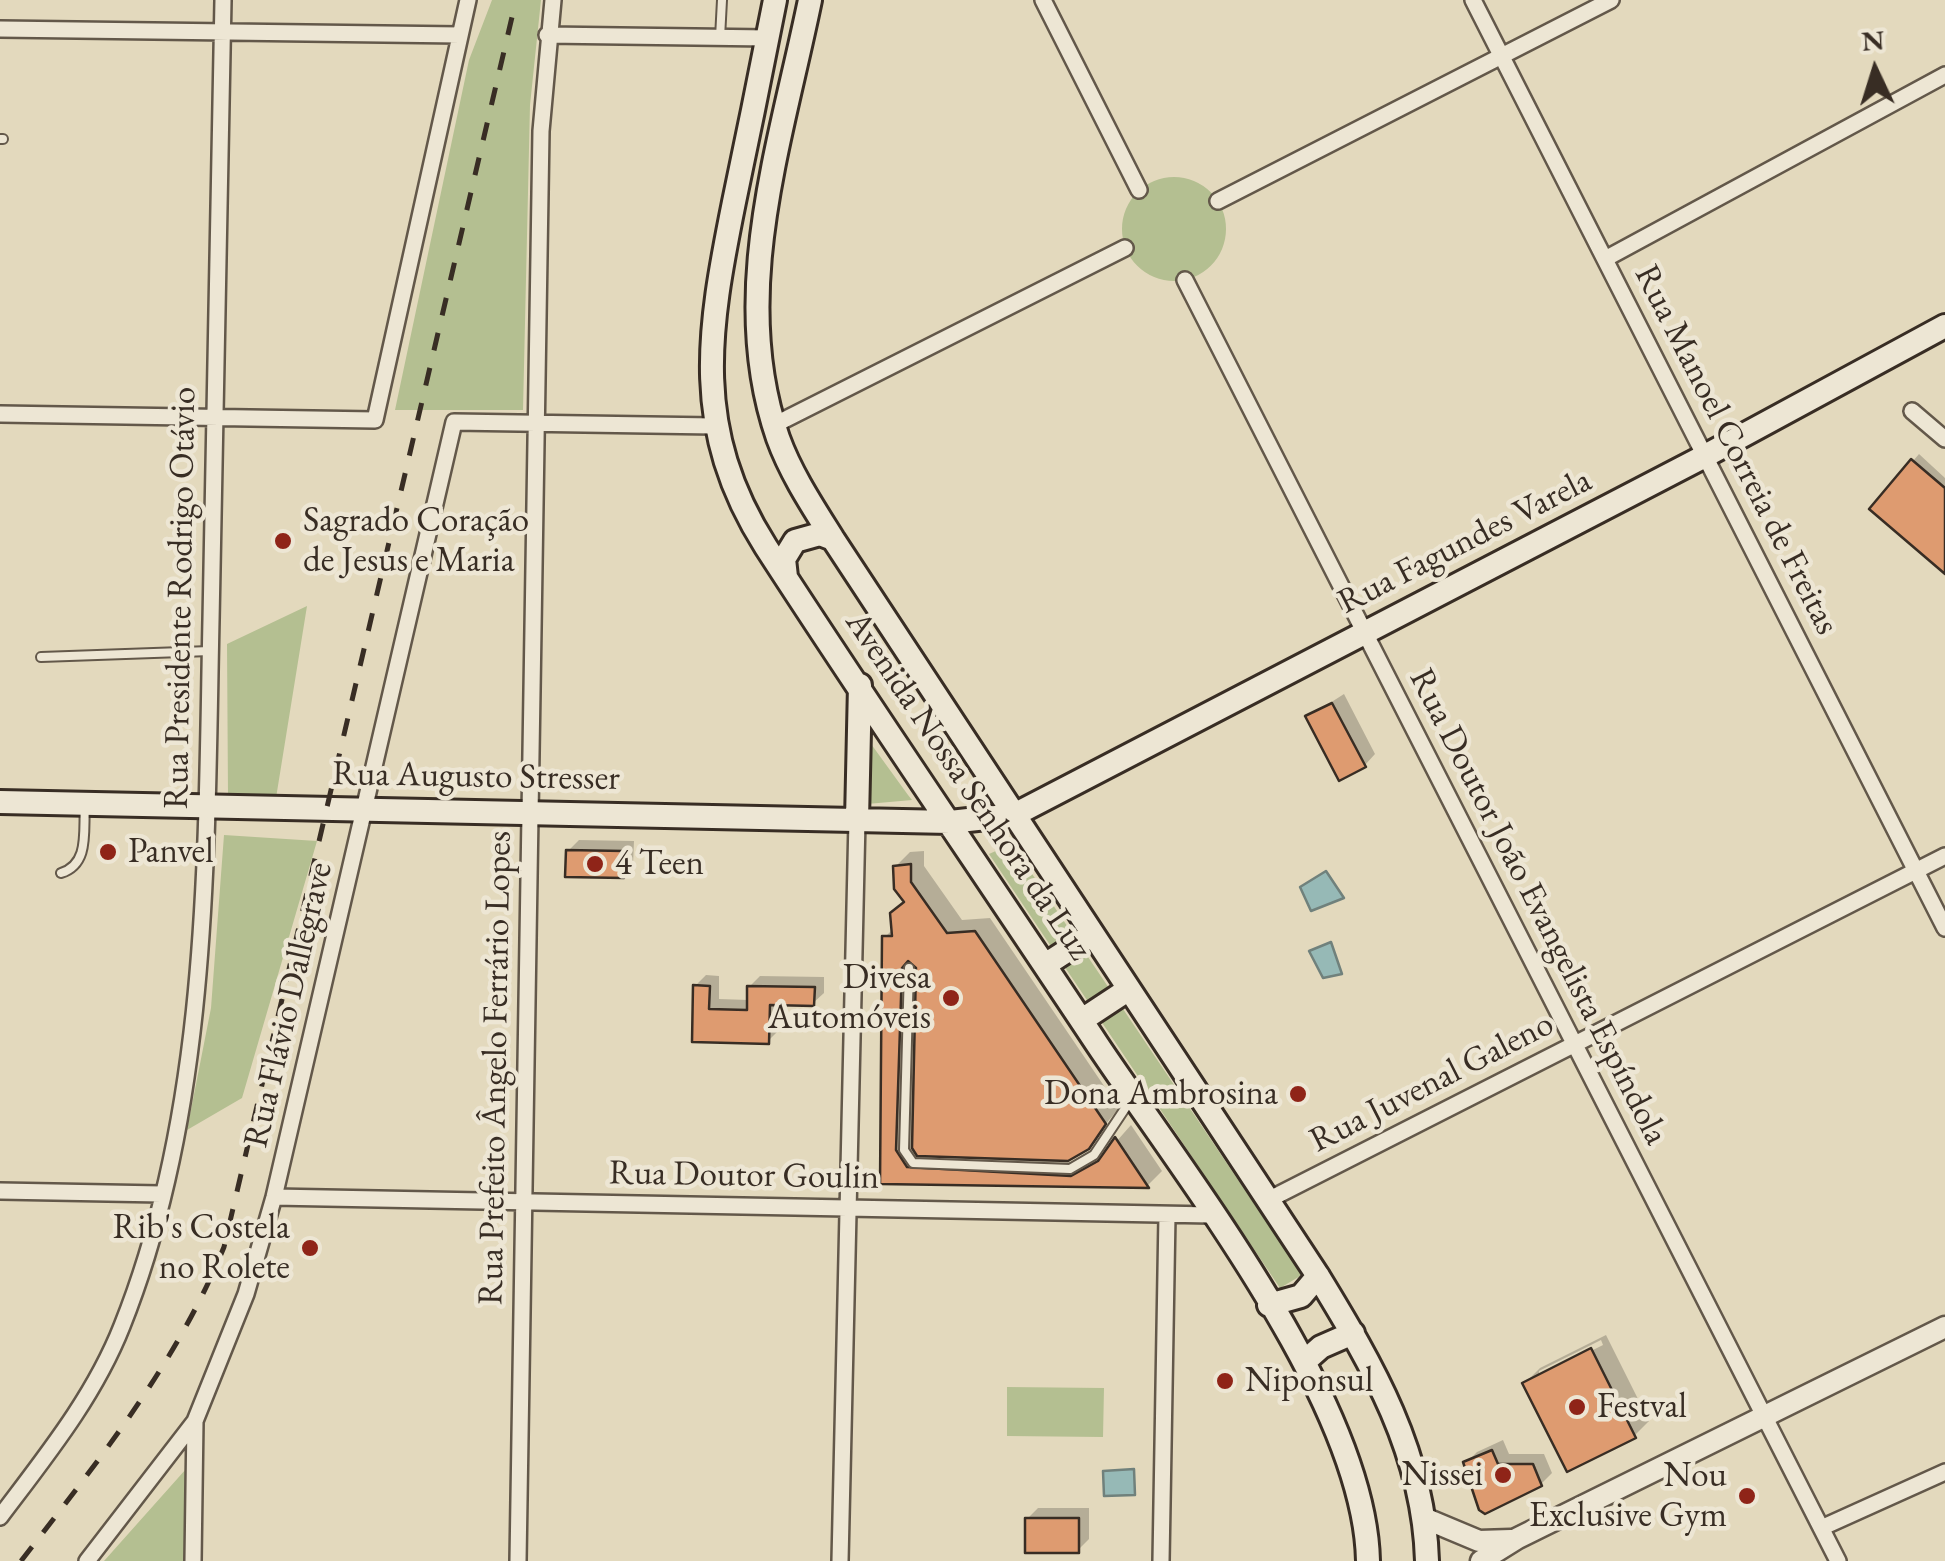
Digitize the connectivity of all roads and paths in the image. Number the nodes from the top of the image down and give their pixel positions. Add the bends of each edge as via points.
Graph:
1 (223, 0) edge
2 (468, 0) edge
3 (553, 0) edge
4 (722, 0) edge
5 (775, 0) edge
6 (810, 0) edge
7 (1042, 0) edge
8 (1473, 0) edge
9 (1610, 0) edge
10 (0, 29) edge
11 (222, 32) junction
12 (460, 34) junction
13 (546, 36) junction
14 (720, 38) junction
15 (768, 38) junction
16 (1502, 58) junction
17 (1945, 74) edge
18 (1139, 190) dead end
19 (1218, 201) dead end
20 (1125, 248) dead end
21 (1604, 259) junction
22 (1185, 280) dead end
23 (1945, 326) edge
24 (1912, 411) dead end
25 (0, 414) edge
26 (215, 417) junction
27 (535, 423) junction
28 (774, 425) junction
29 (714, 426) junction
30 (1945, 438) edge
31 (1705, 456) junction
32 (833, 539) junction
33 (786, 577) junction
34 (1365, 633) junction
35 (210, 652) junction
36 (42, 657) dead end
37 (860, 684) junction
38 (0, 802) edge
39 (85, 804) junction
40 (207, 806) junction
41 (366, 810) junction
42 (530, 813) junction
43 (1014, 815) junction
44 (856, 820) junction
45 (950, 822) junction
46 (1945, 856) edge
47 (1916, 871) junction
48 (61, 873) dead end
49 (1945, 928) edge
50 (1093, 934) junction
51 (1045, 966) junction
52 (909, 968) dead end
53 (1129, 988) junction
54 (1082, 1020) junction
55 (1574, 1044) junction
56 (1132, 1096) junction
57 (0, 1191) edge
58 (160, 1194) junction
59 (274, 1196) junction
60 (1268, 1200) junction
61 (524, 1202) junction
62 (848, 1208) junction
63 (1167, 1214) junction
64 (1212, 1216) junction
65 (1318, 1276) junction
66 (1270, 1305) junction
67 (1945, 1327) edge
68 (1353, 1333) junction
69 (1304, 1362) junction
70 (1764, 1416) junction
71 (195, 1421) junction
72 (1945, 1472) edge
73 (0, 1517) edge
74 (1424, 1518) junction
75 (1821, 1528) junction
76 (1518, 1538) junction
77 (87, 1561) edge
78 (193, 1561) edge
79 (518, 1561) edge
80 (840, 1561) edge
81 (1161, 1561) edge
82 (1368, 1561) edge
83 (1428, 1561) edge
84 (1482, 1561) edge
85 (1838, 1561) edge

1 - 11 street, Rua Presidente Rodrigo Otávio
2 - 12 street
3 - 13 street
4 - 14 lane
5 - 15 main road, Avenida Nossa Senhora da Luz
6 - 28 main road, Avenida Nossa Senhora da Luz via 759,260 760,361
7 - 18 street
8 - 16 street, Rua Manoel Correia de Freitas
9 - 16 street
10 - 11 street
11 - 12 street
11 - 26 street, Rua Presidente Rodrigo Otávio
12 - 26 street via 375,420
13 - 14 street
13 - 27 street, Rua Prefeito Ângelo Ferrário Lopes
14 - 15 street
15 - 29 main road, Avenida Nossa Senhora da Luz via 712,317
16 - 19 street
16 - 21 street, Rua Manoel Correia de Freitas
17 - 21 street
20 - 28 street
21 - 31 street, Rua Manoel Correia de Freitas
22 - 34 street, Rua Doutor João Evangelista Espíndola
23 - 31 main road, Rua Fagundes Varela
24 - 30 street
25 - 26 street
26 - 35 street, Rua Presidente Rodrigo Otávio
27 - 29 street
27 - 41 street, Rua Flávio Dallegrave via 454,422
27 - 42 street, Rua Prefeito Ângelo Ferrário Lopes
28 - 32 main road, Avenida Nossa Senhora da Luz
29 - 33 main road, Avenida Nossa Senhora da Luz via 736,495
31 - 34 main road, Rua Fagundes Varela
31 - 47 street, Rua Manoel Correia de Freitas
32 - 33 main road via 820,534 794,541 784,559
32 - 43 main road, Avenida Nossa Senhora da Luz
33 - 37 main road, Avenida Nossa Senhora da Luz
34 - 43 main road, Rua Fagundes Varela
34 - 55 street, Rua Doutor João Evangelista Espíndola
35 - 36 lane
35 - 40 street, Rua Presidente Rodrigo Otávio
37 - 44 main road
37 - 45 main road, Avenida Nossa Senhora da Luz
38 - 39 main road, Rua Augusto Stresser
39 - 40 main road, Rua Augusto Stresser
39 - 48 lane via 81,860
40 - 41 main road, Rua Augusto Stresser
40 - 58 street, Rua Presidente Rodrigo Otávio via 192,1028
41 - 42 main road, Rua Augusto Stresser
41 - 59 street, Rua Flávio Dallegrave
42 - 44 main road, Rua Augusto Stresser
42 - 61 street, Rua Prefeito Ângelo Ferrário Lopes
43 - 45 main road, Rua Augusto Stresser
43 - 50 main road, Avenida Nossa Senhora da Luz
44 - 45 main road, Rua Augusto Stresser
44 - 62 street
45 - 51 main road, Avenida Nossa Senhora da Luz
46 - 47 street, Rua Juvenal Galeno
47 - 49 street, Rua Manoel Correia de Freitas
47 - 55 street, Rua Juvenal Galeno
50 - 51 main road
50 - 53 main road, Avenida Nossa Senhora da Luz
51 - 54 main road, Avenida Nossa Senhora da Luz
52 - 56 lane via 904,1150 913,1162 1070,1169 1094,1155
53 - 54 main road
53 - 60 main road, Avenida Nossa Senhora da Luz
54 - 56 main road, Avenida Nossa Senhora da Luz
55 - 60 street, Rua Juvenal Galeno
55 - 70 street, Rua Doutor João Evangelista Espíndola
56 - 64 main road, Avenida Nossa Senhora da Luz
57 - 58 street
58 - 73 street, Rua Presidente Rodrigo Otávio via 109,1357 63,1434
59 - 61 street, Rua Doutor Goulin
59 - 71 street, Rua Flávio Dallegrave via 246,1294
60 - 65 main road, Avenida Nossa Senhora da Luz
61 - 62 street, Rua Doutor Goulin
61 - 79 street, Rua Prefeito Ângelo Ferrário Lopes
62 - 63 street, Rua Doutor Goulin
62 - 80 street
63 - 64 street, Rua Doutor Goulin
63 - 81 street
64 - 66 main road, Avenida Nossa Senhora da Luz
65 - 66 main road via 1301,1296
65 - 68 main road, Avenida Nossa Senhora da Luz
66 - 69 main road, Avenida Nossa Senhora da Luz
67 - 70 street
68 - 69 main road
68 - 74 main road, Avenida Nossa Senhora da Luz via 1402,1430
69 - 82 main road, Avenida Nossa Senhora da Luz via 1353,1476
70 - 75 street, Rua Doutor João Evangelista Espíndola
70 - 76 street
71 - 77 street, Rua Flávio Dallegrave
71 - 78 street
72 - 75 street
74 - 76 street via 1479,1541
74 - 83 main road, Avenida Nossa Senhora da Luz
75 - 85 street, Rua Doutor João Evangelista Espíndola
76 - 84 street

